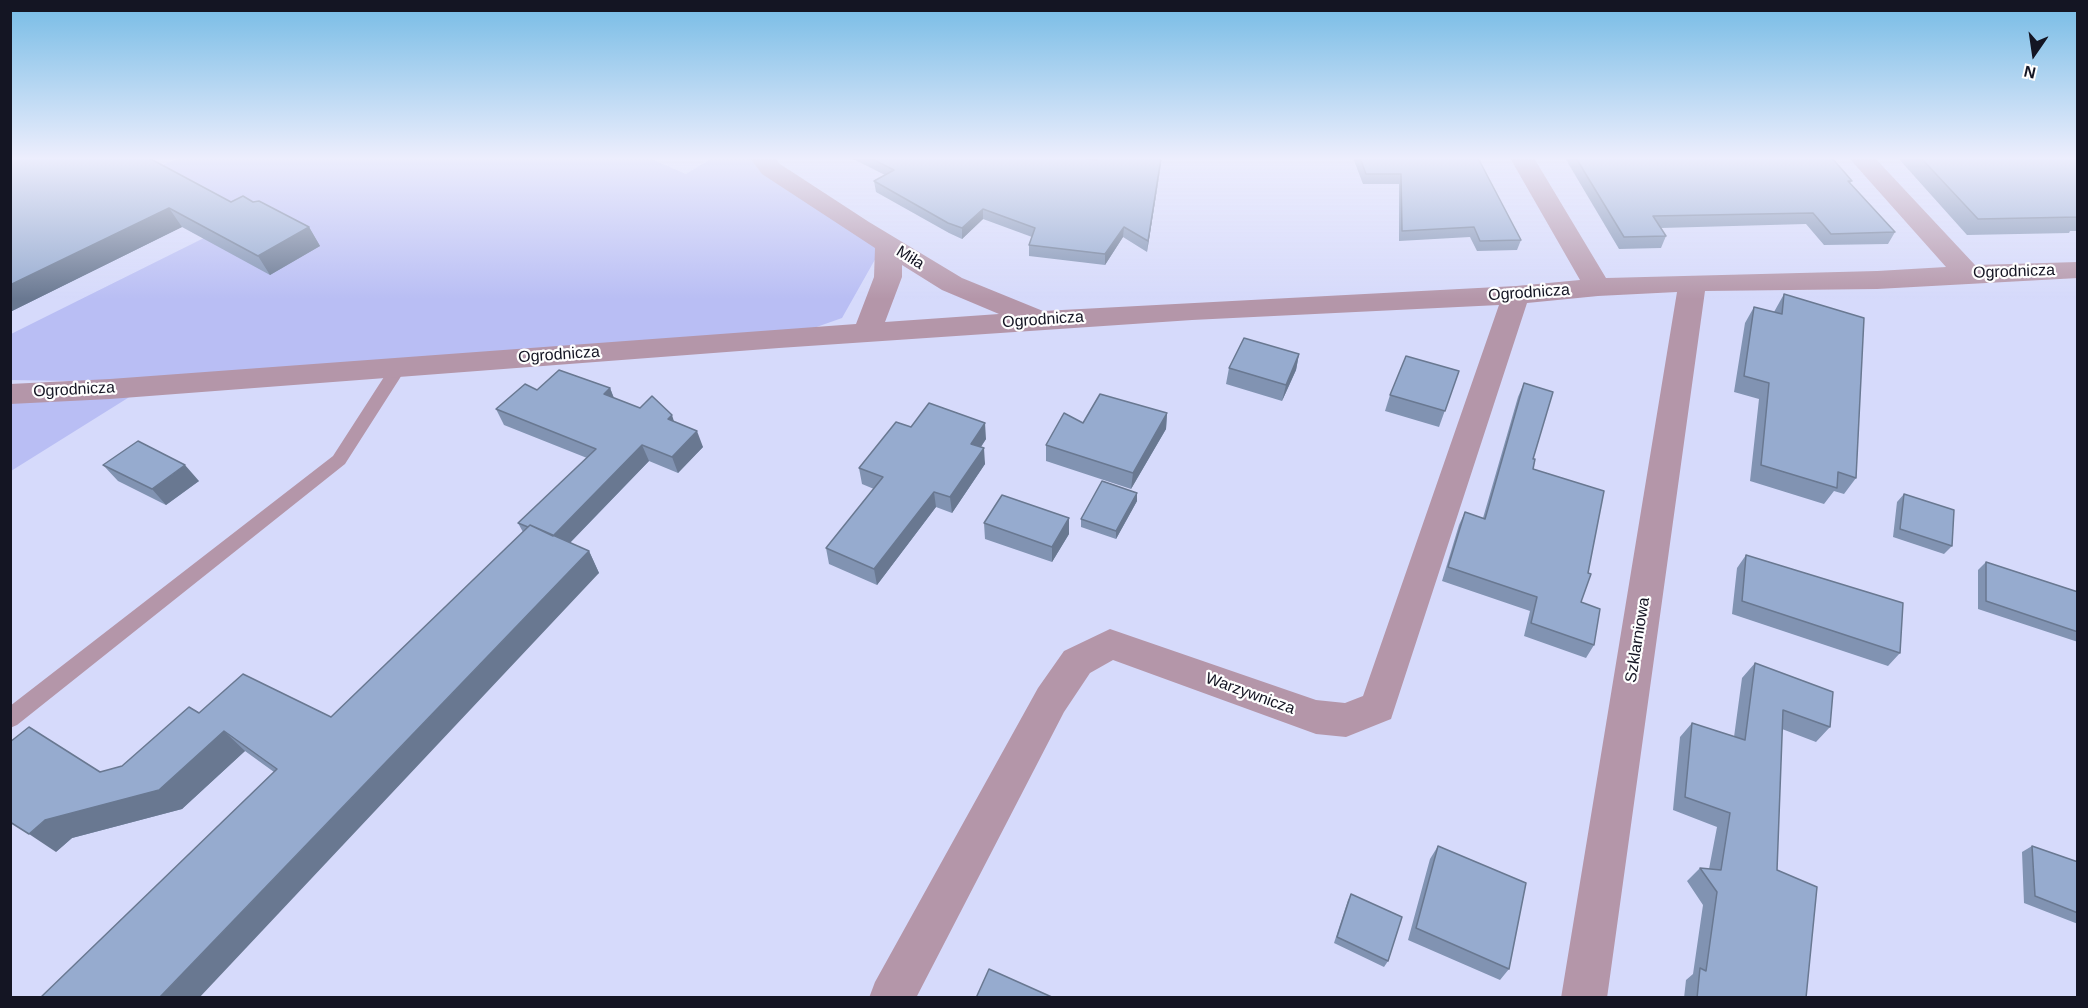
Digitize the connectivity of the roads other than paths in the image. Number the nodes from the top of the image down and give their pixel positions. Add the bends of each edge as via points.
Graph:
1 (827, 205) edge
2 (1550, 205) edge
3 (1904, 205) edge
4 (888, 244) junction
5 (2078, 270) edge
6 (1968, 274) junction
7 (1692, 283) junction
8 (1598, 287) junction
9 (1516, 295) junction
10 (1038, 321) junction
11 (867, 332) junction
12 (399, 367) junction
13 (10, 394) edge
14 (10, 719) edge
15 (891, 998) edge
16 (1584, 998) edge

1 - 4 street, Miła
2 - 8 street
3 - 6 street
4 - 10 street, Miła via 952,284
4 - 11 street via 888,277
5 - 6 street, Ogrodnicza
6 - 7 street, Ogrodnicza via 1877,280
7 - 8 street, Ogrodnicza
7 - 16 street, Szklarniowa
8 - 9 street, Ogrodnicza
9 - 10 street, Ogrodnicza
9 - 15 street, Warzywnicza via 1378,707 1346,720 1316,717 1110,644 1077,662 1051,700
10 - 11 street, Ogrodnicza
11 - 12 street, Ogrodnicza
12 - 13 street, Ogrodnicza
12 - 14 lane via 339,460

